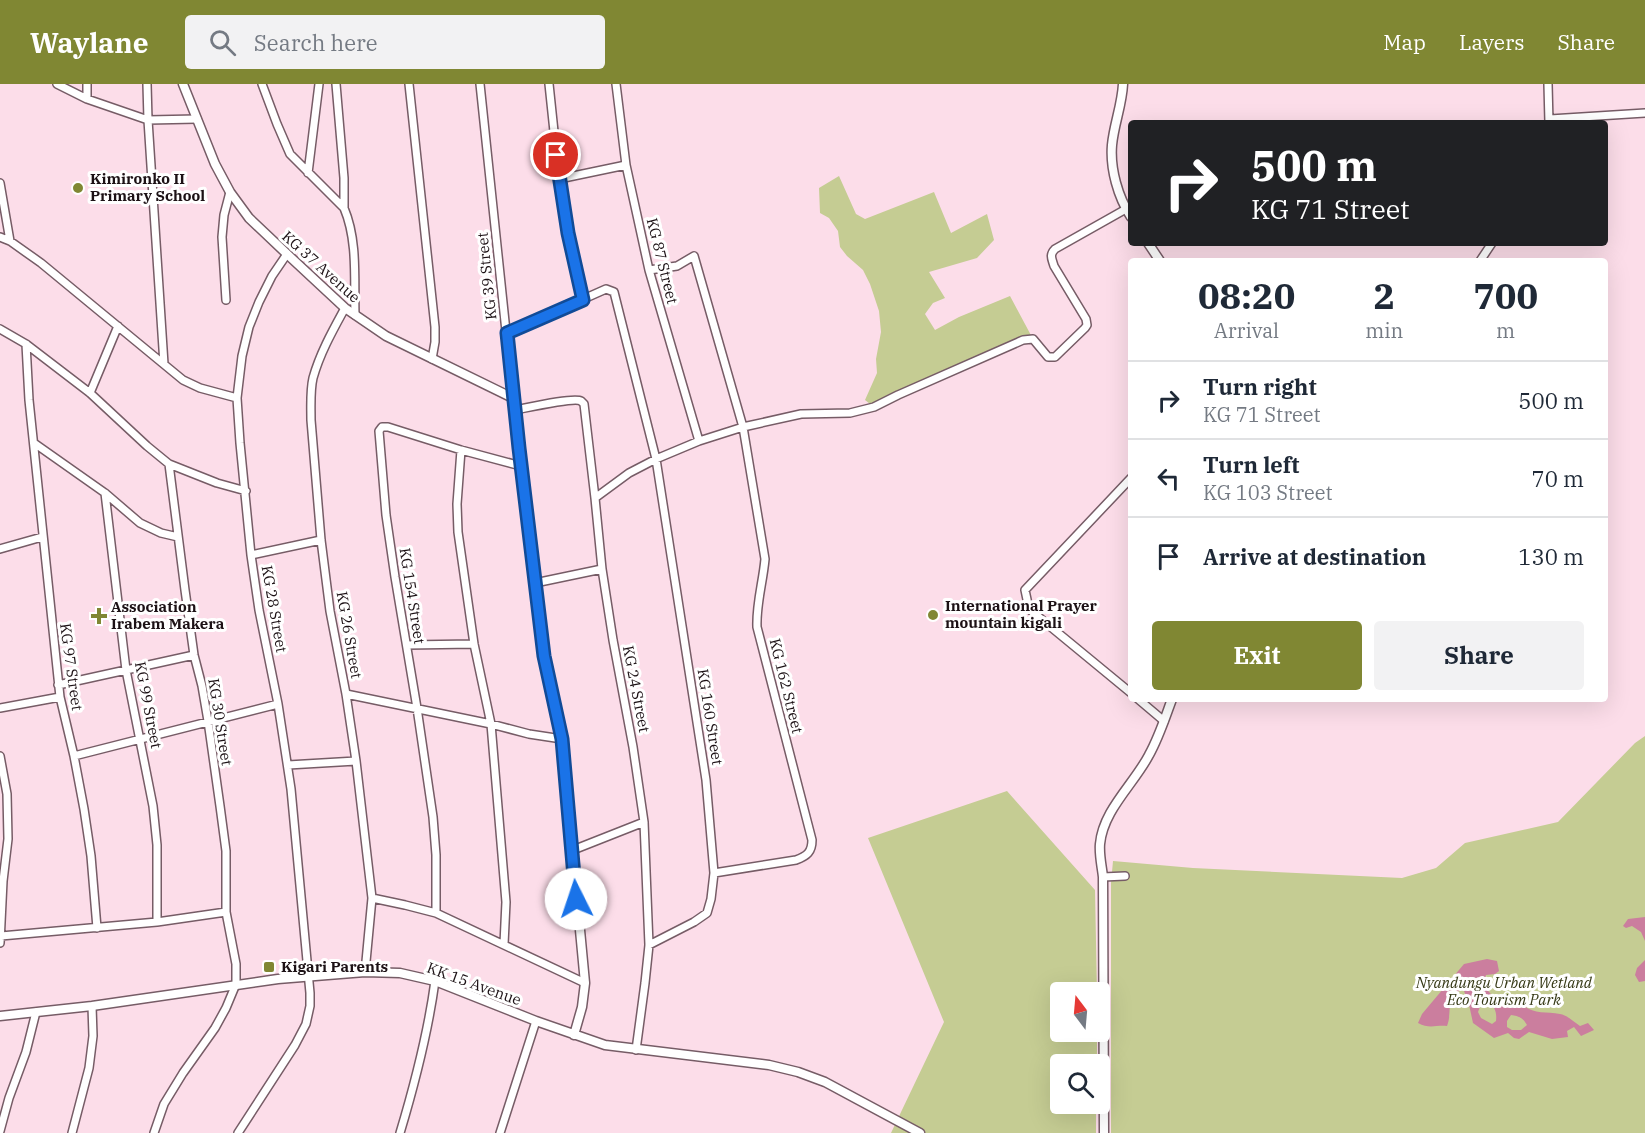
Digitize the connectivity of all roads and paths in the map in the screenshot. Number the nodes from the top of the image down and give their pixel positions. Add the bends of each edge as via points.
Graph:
1 (57, 84) edge
2 (87, 84) edge
3 (147, 84) edge
4 (183, 84) edge
5 (262, 84) edge
6 (319, 84) edge
7 (336, 84) edge
8 (409, 84) edge
9 (480, 84) edge
10 (549, 84) edge
11 (616, 84) edge
12 (1123, 84) edge
13 (1548, 84) edge
14 (87, 99) junction
15 (1645, 113) edge
16 (197, 119) junction
17 (148, 120) junction
18 (1550, 120) edge
19 (1562, 120) edge
20 (626, 165) junction
21 (308, 173) junction
22 (559, 178) junction
23 (0, 183) edge
24 (230, 192) junction
25 (344, 208) junction
26 (1128, 211) edge
27 (1128, 213) edge
28 (0, 237) edge
29 (10, 241) junction
30 (286, 254) junction
31 (649, 270) junction
32 (226, 300) dead end
33 (583, 300) junction
34 (345, 308) junction
35 (355, 315) junction
36 (118, 326) junction
37 (0, 329) edge
38 (507, 333) junction
39 (26, 344) junction
40 (432, 359) junction
41 (164, 364) junction
42 (90, 393) junction
43 (237, 398) junction
44 (513, 398) junction
45 (515, 410) junction
46 (743, 427) junction
47 (699, 441) junction
48 (34, 443) junction
49 (461, 450) junction
50 (656, 459) junction
51 (169, 464) junction
52 (521, 466) junction
53 (1128, 481) edge
54 (246, 491) junction
55 (105, 493) junction
56 (595, 498) junction
57 (42, 537) junction
58 (178, 537) junction
59 (321, 540) junction
60 (0, 549) edge
61 (251, 555) junction
62 (602, 569) junction
63 (535, 583) junction
64 (474, 644) junction
65 (407, 645) junction
66 (194, 655) junction
67 (126, 670) junction
68 (58, 685) junction
69 (1128, 691) edge
70 (346, 694) junction
71 (60, 697) junction
72 (1142, 702) edge
73 (1171, 702) edge
74 (278, 704) junction
75 (0, 708) edge
76 (417, 708) junction
77 (208, 721) junction
78 (1164, 721) junction
79 (491, 724) junction
80 (141, 739) junction
81 (562, 739) junction
82 (0, 756) edge
83 (74, 756) junction
84 (356, 761) junction
85 (288, 765) junction
86 (644, 822) junction
87 (573, 850) junction
88 (714, 873) junction
89 (1125, 876) dead end
90 (1103, 877) junction
91 (1, 881) edge
92 (372, 898) junction
93 (226, 912) junction
94 (436, 914) junction
95 (157, 922) junction
96 (97, 928) junction
97 (0, 940) edge
98 (504, 944) junction
99 (649, 945) junction
100 (365, 972) junction
101 (308, 976) junction
102 (435, 981) junction
103 (585, 983) junction
104 (236, 984) junction
105 (92, 1006) junction
106 (36, 1012) junction
107 (0, 1016) edge
108 (536, 1022) junction
109 (574, 1035) junction
110 (636, 1050) junction
111 (0, 1131) edge
112 (72, 1133) edge
113 (154, 1133) edge
114 (238, 1133) edge
115 (400, 1133) edge
116 (500, 1133) edge
117 (920, 1133) edge
118 (1104, 1133) edge

1 - 14 street
2 - 14 street
3 - 17 street
4 - 16 street, KG 37 Avenue
5 - 21 street via 283,141
6 - 21 street
7 - 25 street
8 - 40 street via 435,327
9 - 38 street, KG 39 Street
10 - 22 street
11 - 20 street, KG 87 Street
12 - 26 street via 1112,163
13 - 18 street
14 - 17 street
15 - 19 street
16 - 17 street
16 - 24 street, KG 37 Avenue
17 - 41 street
20 - 22 street
20 - 31 street, KG 87 Street
21 - 25 street
22 - 33 street
23 - 29 street
24 - 30 street, KG 37 Avenue via 249,218
24 - 32 street via 222,237
25 - 35 street via 353,242
27 - 46 street via 1052,252 1054,266 1087,325 1055,357 1048,357 1033,339 1023,340 874,407 850,413 801,414
28 - 29 street
29 - 36 street
30 - 34 street, KG 37 Avenue
30 - 43 street, KG 28 Street via 249,327
31 - 46 street via 677,266 694,256
31 - 47 street, KG 87 Street
33 - 38 street
33 - 50 street, KG 160 Street via 606,289 614,292
34 - 35 street, KG 37 Avenue
34 - 59 street, KG 26 Street via 318,363 312,386
35 - 40 street, KG 37 Avenue
36 - 41 street
36 - 42 street
37 - 39 street
38 - 44 street, KG 39 Street
39 - 42 street
39 - 48 street, KG 97 Street
40 - 44 street, KG 37 Avenue
41 - 43 street via 200,388
42 - 51 street
43 - 54 street, KG 28 Street
44 - 45 street, KG 39 Street
45 - 52 street, KG 39 Street
45 - 56 street, KG 24 Street via 582,401
46 - 47 street
46 - 88 street, KG 162 Street via 765,559 757,627 812,849 796,860
47 - 50 street
48 - 55 street
48 - 57 street, KG 97 Street
49 - 52 street, KG 154 Street
49 - 64 street via 458,532
49 - 65 street, KG 154 Street via 388,427 379,431 386,515
50 - 56 street
50 - 88 street, KG 160 Street via 706,780
51 - 54 street
51 - 58 street, KG 30 Street
52 - 63 street, KG 39 Street
53 - 69 street via 1024,590 1029,609
54 - 61 street, KG 28 Street
55 - 58 street via 140,523
55 - 67 street, KG 99 Street
56 - 62 street, KG 24 Street
57 - 60 street
57 - 68 street, KG 97 Street
58 - 66 street, KG 30 Street
59 - 61 street
59 - 70 street, KG 26 Street
61 - 74 street, KG 28 Street
62 - 63 street
62 - 86 street, KG 24 Street
63 - 81 street, KG 39 Street via 544,656
64 - 65 street
64 - 79 street
65 - 76 street, KG 154 Street
66 - 67 street
66 - 77 street, KG 30 Street
67 - 68 street
67 - 80 street, KG 99 Street
68 - 71 street, KG 97 Street
70 - 76 street
70 - 84 street, KG 26 Street
71 - 75 street
71 - 83 street, KG 97 Street
72 - 78 street
73 - 78 street
74 - 77 street
74 - 85 street, KG 28 Street
76 - 79 street
76 - 94 street, KG 154 Street via 433,817
77 - 80 street
77 - 93 street, KG 30 Street via 226,851
78 - 90 street via 1149,756 1106,823 1100,847
79 - 81 street
79 - 98 street via 506,902
80 - 83 street
80 - 95 street, KG 99 Street via 157,845
81 - 87 street, KG 39 Street
82 - 91 street via 7,795 8,839
83 - 96 street, KG 97 Street via 91,856
84 - 85 street
84 - 92 street, KG 26 Street
85 - 101 street, KG 28 Street
86 - 87 street
86 - 99 street, KG 24 Street
87 - 103 street, KG 39 Street
88 - 99 street, KG 160 Street via 707,913
89 - 90 street
90 - 118 street
91 - 97 street
92 - 94 street
92 - 100 street, KG 26 Street
93 - 95 street
93 - 104 street, KG 30 Street
94 - 98 street
95 - 96 street
96 - 97 street
98 - 103 street
99 - 110 street, KG 24 Street
100 - 101 street, KK 15 Avenue
100 - 102 street, KK 15 Avenue
101 - 104 street, KK 15 Avenue
101 - 114 street, KG 28 Street via 310,1006 306,1024
102 - 108 street, KK 15 Avenue
102 - 115 street via 428,1026
103 - 109 street, KG 39 Street
104 - 105 street, KK 15 Avenue
104 - 113 street via 215,1028 164,1104
105 - 106 street, KK 15 Avenue
105 - 112 street via 89,1068
106 - 107 street, KK 15 Avenue
106 - 111 street
108 - 109 street, KK 15 Avenue
108 - 116 street
109 - 110 street, KK 15 Avenue
110 - 117 street, KK 15 Avenue via 769,1065 798,1072 825,1082

